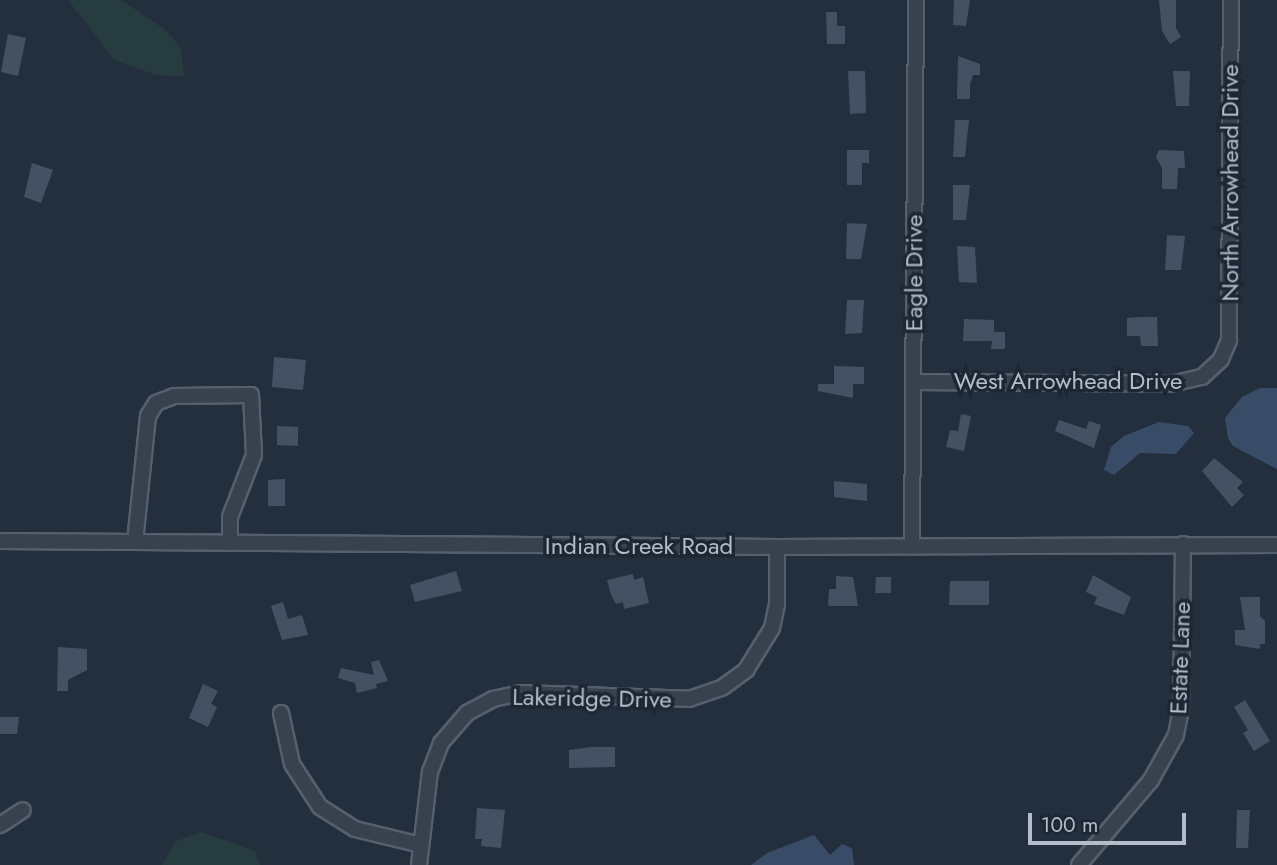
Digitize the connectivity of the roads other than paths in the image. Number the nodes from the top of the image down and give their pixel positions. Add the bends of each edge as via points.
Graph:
1 (915, 0) edge
2 (1231, 0) edge
3 (1217, 364) joint
4 (914, 382) junction
5 (0, 541) edge
6 (135, 542) junction
7 (230, 543) junction
8 (1183, 544) junction
9 (1277, 545) edge
10 (912, 546) junction
11 (776, 547) junction
12 (281, 713) dead end
13 (23, 810) dead end
14 (0, 825) edge
15 (421, 845) junction
16 (419, 865) edge
17 (1080, 865) edge

1 - 4 street, Eagle Drive
2 - 3 street, North Arrowhead Drive via 1229,340
3 - 4 street, West Arrowhead Drive via 1202,377 1171,384
4 - 10 street, Eagle Drive
5 - 6 street, Indian Creek Road
6 - 7 street, Indian Creek Road
6 - 7 street via 148,416 156,403 174,396 251,395 254,455 230,517
7 - 11 street, Indian Creek Road
8 - 9 street, Indian Creek Road
8 - 10 street, Indian Creek Road
8 - 17 street, Estate Lane via 1181,709 1176,735 1151,780
10 - 11 street, Indian Creek Road
11 - 15 street, Lakeridge Drive via 777,604 772,628 758,655 733,681 689,699 521,693 479,705 448,733 435,756
12 - 15 street via 292,764 320,807 355,829
13 - 14 street
15 - 16 street, Lakeridge Drive

